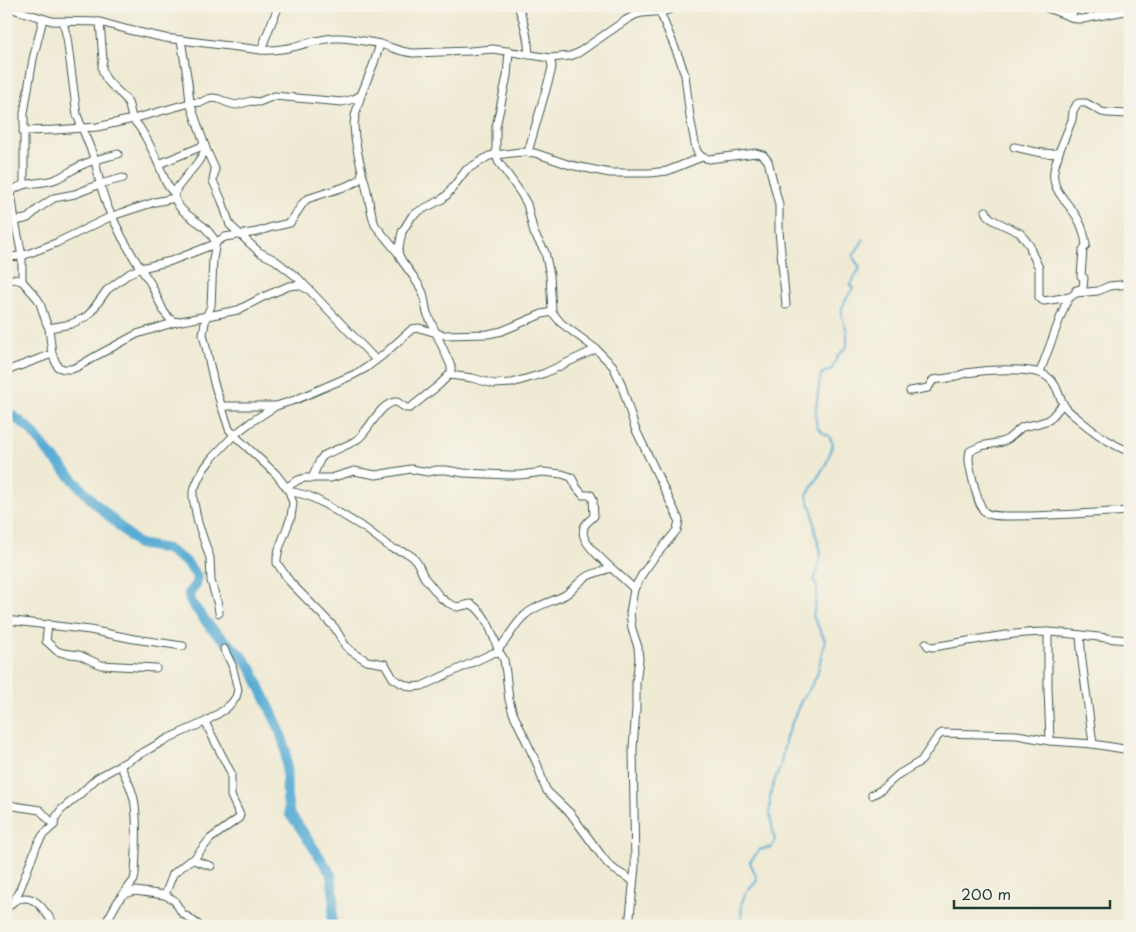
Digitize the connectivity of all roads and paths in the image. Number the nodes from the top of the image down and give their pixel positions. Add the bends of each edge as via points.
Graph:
1 (279, 6) edge
2 (518, 6) edge
3 (681, 6) edge
4 (1042, 6) edge
5 (1078, 6) edge
6 (6, 7) edge
7 (659, 9) edge
8 (1130, 10) edge
9 (1070, 16) junction
10 (43, 19) junction
11 (63, 22) junction
12 (100, 22) junction
13 (181, 40) junction
14 (380, 44) junction
15 (262, 50) junction
16 (509, 51) junction
17 (529, 55) junction
18 (550, 58) junction
19 (361, 95) junction
20 (190, 102) junction
21 (1130, 114) edge
22 (133, 119) junction
23 (84, 129) junction
24 (24, 131) junction
25 (206, 147) junction
26 (1014, 147) dead end
27 (528, 152) junction
28 (1059, 152) junction
29 (118, 154) dead end
30 (496, 154) junction
31 (702, 157) junction
32 (95, 160) junction
33 (159, 164) junction
34 (362, 174) junction
35 (123, 178) dead end
36 (24, 184) junction
37 (100, 184) junction
38 (175, 195) junction
39 (986, 211) dead end
40 (112, 216) junction
41 (15, 220) junction
42 (239, 234) junction
43 (215, 243) junction
44 (398, 253) junction
45 (22, 256) junction
46 (6, 257) edge
47 (141, 268) junction
48 (6, 280) edge
49 (22, 281) junction
50 (1130, 284) edge
51 (307, 289) junction
52 (1073, 295) junction
53 (786, 304) dead end
54 (552, 312) junction
55 (206, 317) junction
56 (176, 322) junction
57 (49, 328) junction
58 (437, 334) junction
59 (596, 348) junction
60 (52, 354) junction
61 (376, 360) junction
62 (6, 370) edge
63 (1040, 372) junction
64 (450, 375) junction
65 (910, 391) dead end
66 (1063, 404) junction
67 (221, 406) junction
68 (276, 406) junction
69 (234, 435) junction
70 (1130, 452) edge
71 (312, 478) junction
72 (288, 489) junction
73 (1130, 512) edge
74 (611, 568) junction
75 (634, 589) junction
76 (219, 613) dead end
77 (6, 620) edge
78 (48, 624) junction
79 (1048, 632) junction
80 (1080, 636) junction
81 (1130, 640) edge
82 (926, 643) dead end
83 (183, 646) dead end
84 (224, 649) dead end
85 (498, 651) junction
86 (156, 668) dead end
87 (205, 722) junction
88 (1050, 740) junction
89 (1093, 744) junction
90 (1130, 750) edge
91 (120, 766) junction
92 (872, 795) dead end
93 (6, 801) edge
94 (54, 825) junction
95 (193, 860) junction
96 (211, 866) dead end
97 (633, 881) junction
98 (123, 894) junction
99 (164, 896) junction
100 (14, 901) junction
101 (6, 909) edge
102 (55, 926) edge
103 (104, 926) edge
104 (200, 926) edge
105 (629, 926) edge

1 - 15 street
2 - 17 street via 526,28
3 - 7 street
4 - 9 street
5 - 9 street
6 - 10 street
7 - 18 street via 635,15 578,53
7 - 31 street via 680,60 693,137
8 - 9 street via 1083,19
10 - 11 street
10 - 24 street via 27,89
11 - 12 street
11 - 23 street via 68,38 75,104
12 - 13 street
12 - 22 street via 103,74 126,99
13 - 15 street
13 - 20 street
14 - 15 street via 334,38 287,49
14 - 16 street via 413,53
14 - 19 street
16 - 17 street
16 - 30 street via 496,127
17 - 18 street
18 - 27 street via 551,72
19 - 20 street via 342,102 274,96 236,105 213,98
19 - 34 street via 354,126
20 - 22 street
20 - 25 street
21 - 28 street via 1102,112 1086,103 1079,103 1073,111
22 - 23 street
22 - 33 street
23 - 24 street
23 - 32 street
24 - 36 street
25 - 33 street
25 - 38 street via 176,188
25 - 42 street via 215,169 213,181 228,221
26 - 28 street
27 - 30 street
27 - 31 street via 610,173 667,171
28 - 52 street via 1054,165 1056,189 1078,219 1086,245 1081,276 1084,278 1083,288
29 - 32 street
30 - 44 street via 466,170 448,195 412,216 402,232
30 - 54 street via 528,204 534,233 545,252 550,274
31 - 53 street via 709,159 756,153 763,154 768,161 779,205
32 - 36 street via 48,181
32 - 37 street
33 - 38 street
34 - 42 street via 356,182 307,199 290,223
34 - 44 street via 375,225
35 - 37 street
36 - 41 street via 11,192
37 - 40 street
37 - 41 street via 54,198 28,218
38 - 40 street
38 - 43 street via 185,213 205,227
39 - 52 street via 989,217 1020,234 1030,246 1039,268 1040,299
40 - 45 street
40 - 47 street via 128,250
41 - 45 street
42 - 43 street
42 - 51 street via 259,252 287,268
43 - 47 street via 171,261
43 - 55 street via 211,306
44 - 58 street via 423,293 427,313
45 - 46 street
45 - 49 street
47 - 56 street via 164,312
47 - 57 street via 107,290 86,317
48 - 49 street
49 - 57 street via 40,303
50 - 52 street
51 - 55 street via 289,286 238,310
51 - 61 street
52 - 63 street via 1065,305
54 - 58 street via 488,334
54 - 59 street via 561,323
55 - 56 street
55 - 67 street via 203,334
56 - 60 street via 137,334 72,369 61,369
57 - 60 street
58 - 61 street via 412,329
58 - 64 street via 451,366
59 - 64 street via 545,373 512,383 494,384
59 - 75 street via 618,375 635,428 680,524
60 - 62 street
61 - 68 street via 353,375
63 - 65 street via 982,370 933,380 928,388
63 - 66 street via 1056,384
64 - 71 street via 410,408 392,402 359,438 323,456
66 - 70 street via 1101,437
66 - 73 street via 1049,420 1022,427 1002,442 970,451 969,461 981,508 986,513 1006,516
67 - 68 street
67 - 69 street
68 - 69 street
69 - 72 street
69 - 76 street via 203,470 193,492 198,523 210,558 211,581
71 - 72 street via 298,480
71 - 74 street via 331,478 354,471 381,475 411,469 562,474 573,480 583,495 591,495 594,516 584,528 584,538
72 - 85 street via 310,496 391,548 407,553 442,599 454,607 471,604 477,607
72 - 85 street via 292,509 277,564 335,628 351,651 367,661 385,664 393,678 411,687 422,686
74 - 75 street
74 - 85 street via 587,577 565,595 526,614
75 - 97 street via 630,613 639,659 633,748
77 - 78 street
78 - 83 street
78 - 86 street via 46,641 60,652 79,655 101,665
79 - 80 street
79 - 82 street via 1012,634 933,647
79 - 88 street
80 - 81 street
80 - 89 street
84 - 87 street via 238,690 232,703
85 - 97 street via 504,660 513,713 544,785 571,814 608,864
87 - 91 street
87 - 95 street via 231,773 231,796 240,815 210,839
88 - 89 street
88 - 92 street via 1017,735 942,733 921,761
89 - 90 street
91 - 94 street via 98,778 61,810
91 - 98 street via 131,789 136,816 134,880
93 - 94 street via 14,806 40,810
94 - 100 street via 42,835
95 - 96 street
95 - 99 street via 173,874
97 - 105 street
98 - 99 street via 135,891
98 - 103 street
99 - 104 street via 174,900 182,913
100 - 101 street
100 - 102 street via 28,897 33,899

